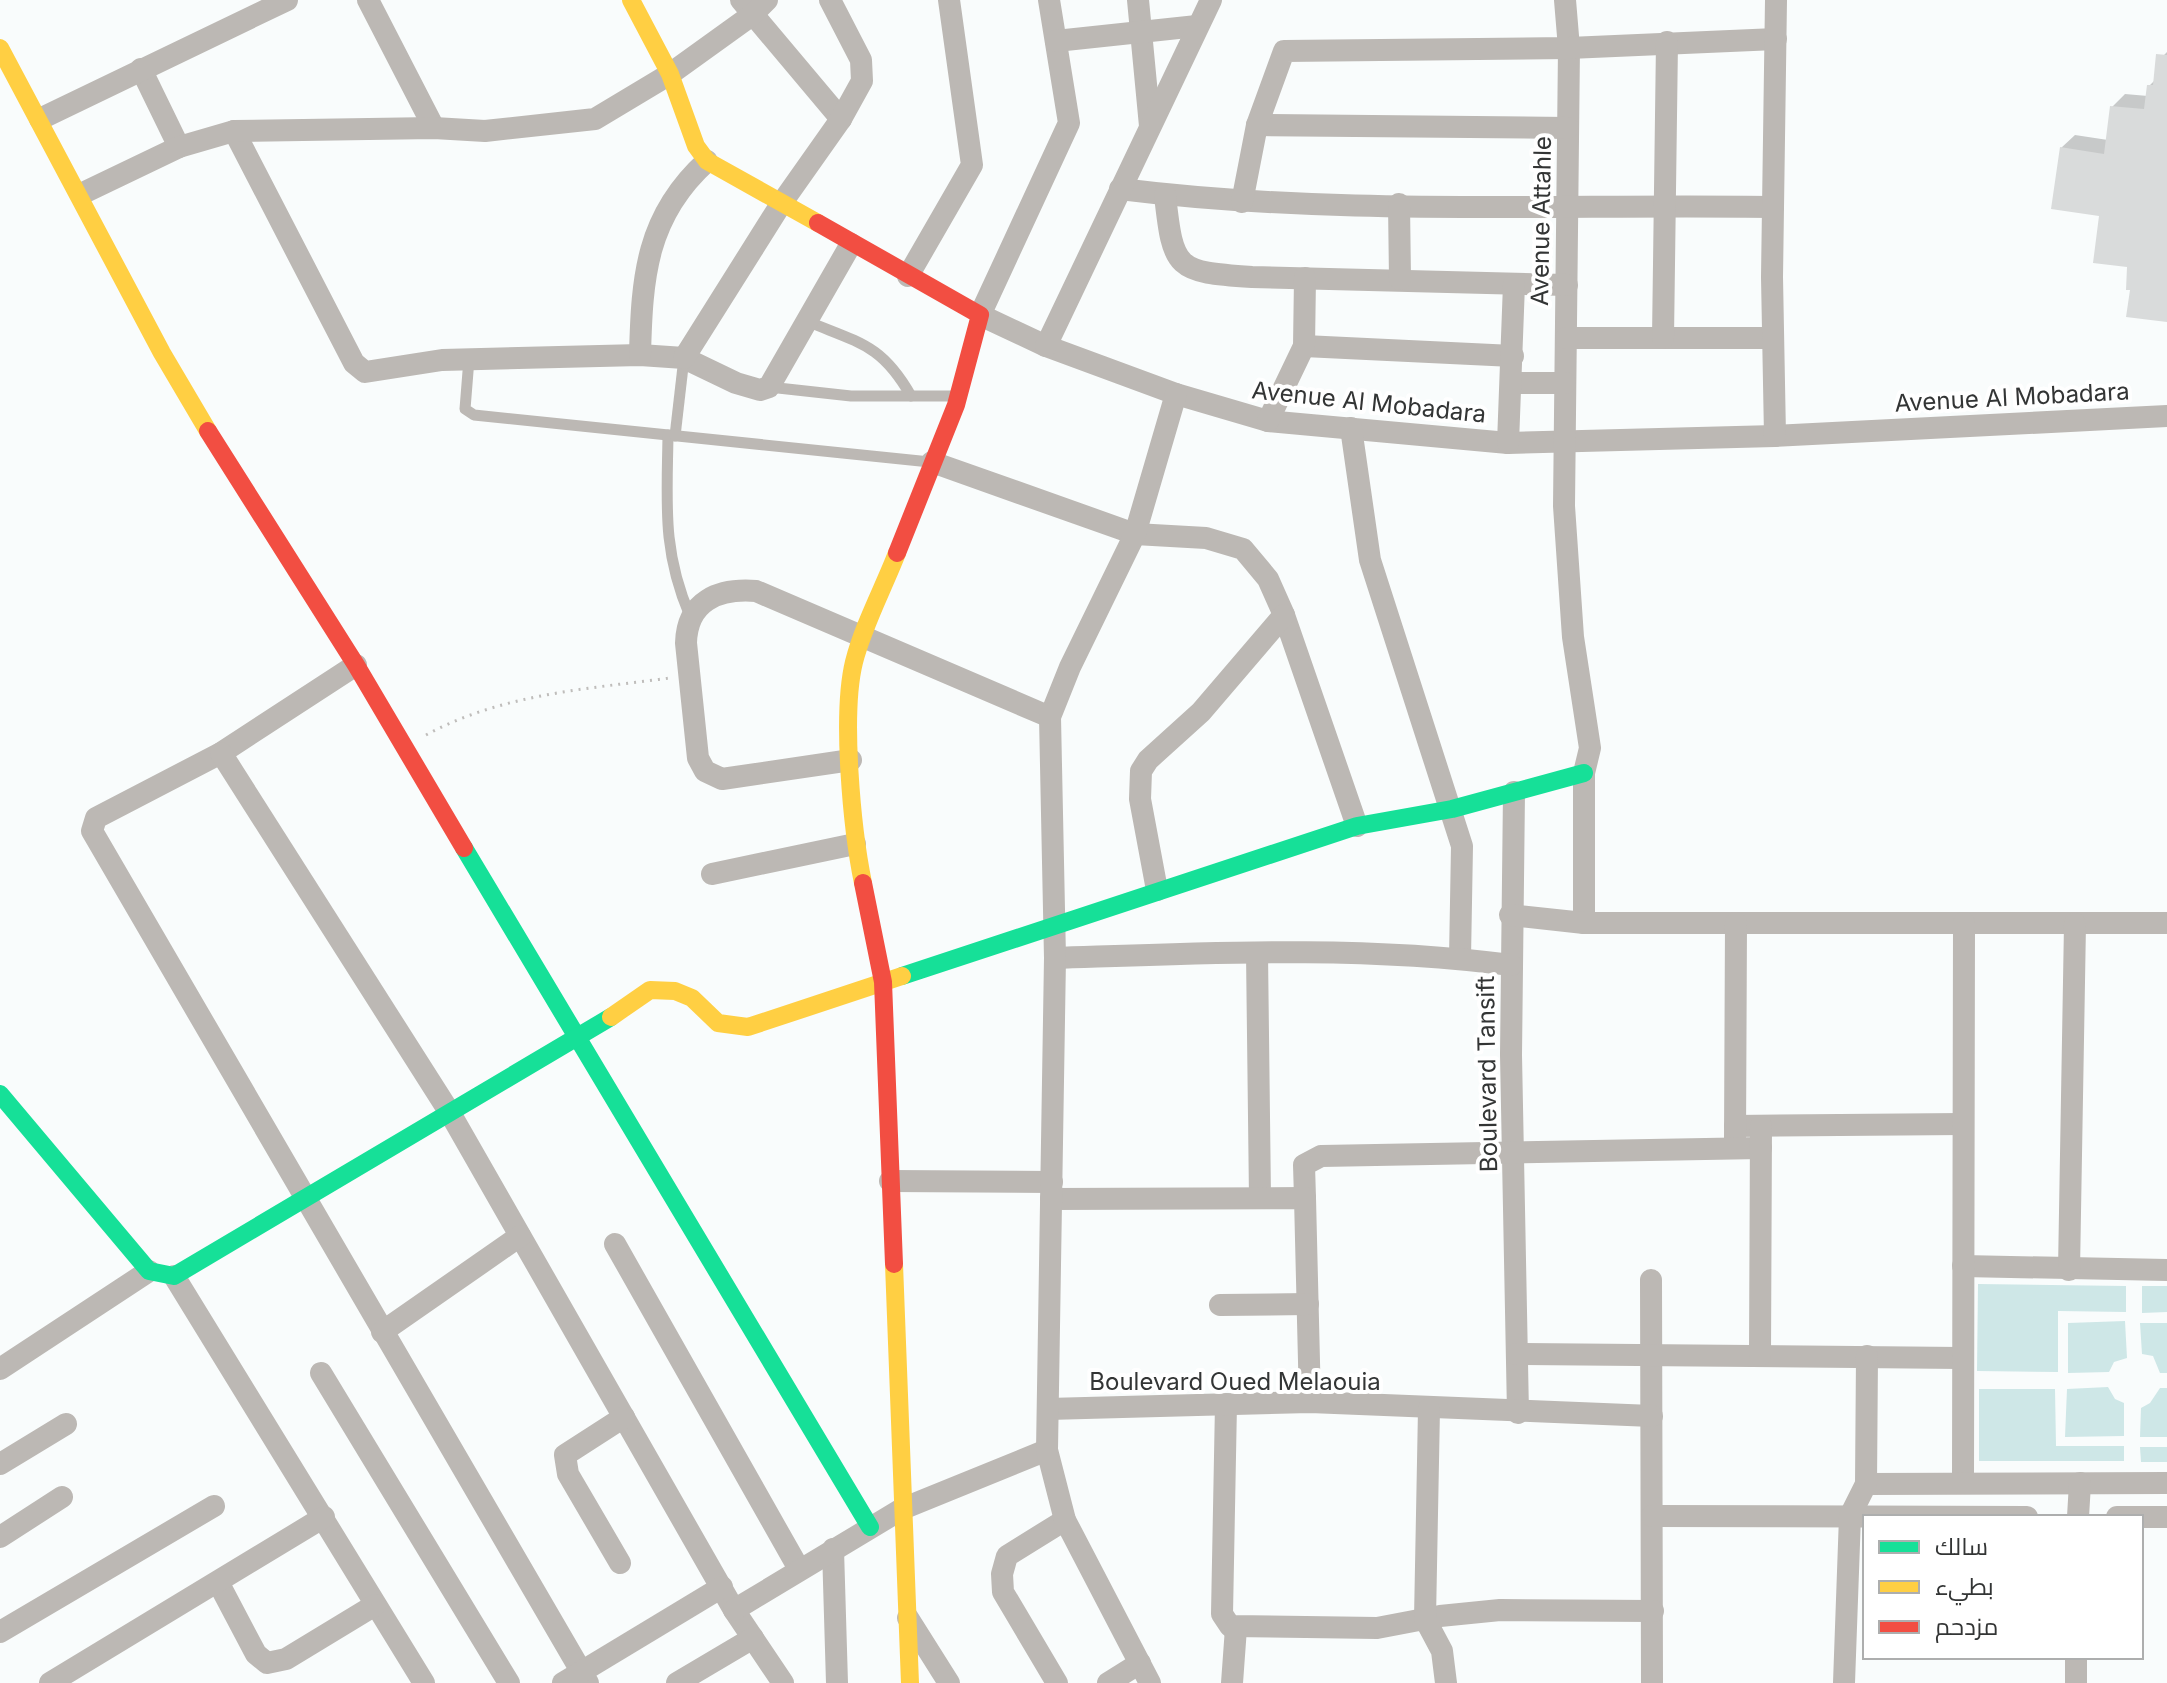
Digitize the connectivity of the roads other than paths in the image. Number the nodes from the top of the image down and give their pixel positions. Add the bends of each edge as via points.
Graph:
1 (287, 0) edge
2 (368, 0) edge
3 (631, 0) edge
4 (830, 0) edge
5 (949, 0) edge
6 (1049, 0) edge
7 (1138, 0) edge
8 (1211, 0) edge
9 (1565, 0) edge
10 (1776, 0) edge
11 (754, 5) edge
12 (1197, 26) junction
13 (1141, 32) junction
14 (1776, 39) junction
15 (1056, 41) junction
16 (1667, 42) junction
17 (0, 48) edge
18 (1569, 48) junction
19 (141, 69) junction
20 (670, 74) junction
21 (40, 119) junction
22 (841, 119) junction
23 (1257, 125) junction
24 (1150, 127) junction
25 (434, 128) junction
26 (1568, 128) junction
27 (234, 131) junction
28 (179, 147) junction
29 (707, 161) junction
30 (1120, 189) junction
31 (81, 194) junction
32 (1165, 195) junction
33 (1242, 202) junction
34 (781, 204) junction
35 (1399, 204) junction
36 (1665, 205) junction
37 (1773, 207) junction
38 (1567, 209) junction
39 (851, 244) junction
40 (908, 276) junction
41 (1305, 278) junction
42 (1400, 279) junction
43 (1514, 284) junction
44 (1567, 285) junction
45 (980, 315) junction
46 (809, 322) junction
47 (1566, 338) junction
48 (1663, 338) junction
49 (1773, 338) junction
50 (1046, 346) junction
51 (1304, 346) junction
52 (640, 355) junction
53 (1513, 356) junction
54 (684, 358) junction
55 (469, 359) junction
56 (1512, 383) junction
57 (1565, 383) junction
58 (769, 387) junction
59 (1176, 394) junction
60 (911, 396) junction
61 (958, 396) junction
62 (2167, 416) edge
63 (1268, 421) junction
64 (1351, 428) junction
65 (672, 436) junction
66 (1775, 436) junction
67 (1508, 443) junction
68 (1565, 443) junction
69 (932, 462) junction
70 (1135, 534) junction
71 (1284, 615) junction
72 (690, 616) junction
73 (863, 636) junction
74 (356, 665) junction
75 (1050, 717) junction
76 (221, 753) junction
77 (851, 760) junction
78 (1584, 773) junction
79 (1514, 792) junction
80 (1452, 809) junction
81 (1357, 826) junction
82 (855, 844) junction
83 (712, 874) dead end
84 (1157, 890) junction
85 (1510, 915) junction
86 (1584, 923) junction
87 (1736, 923) junction
88 (1964, 923) junction
89 (2167, 923) edge
90 (1055, 924) junction
91 (2075, 924) junction
92 (1257, 953) junction
93 (1055, 958) junction
94 (1460, 958) junction
95 (1511, 965) junction
96 (883, 982) junction
97 (576, 1040) junction
98 (0, 1094) edge
99 (450, 1113) junction
100 (1963, 1124) junction
101 (1761, 1137) junction
102 (1735, 1138) junction
103 (1514, 1154) junction
104 (890, 1181) junction
105 (1052, 1190) junction
106 (1260, 1198) junction
107 (1305, 1198) junction
108 (305, 1201) junction
109 (520, 1236) junction
110 (615, 1244) dead end
111 (1963, 1266) junction
112 (2069, 1270) junction
113 (2167, 1270) edge
114 (149, 1271) junction
115 (174, 1276) junction
116 (1651, 1280) dead end
117 (1308, 1304) junction
118 (1220, 1305) dead end
119 (382, 1332) junction
120 (1517, 1354) junction
121 (1651, 1354) junction
122 (1760, 1355) junction
123 (1867, 1356) junction
124 (1961, 1358) junction
125 (0, 1369) edge
126 (321, 1373) dead end
127 (1310, 1402) junction
128 (1226, 1404) junction
129 (1048, 1409) junction
130 (1429, 1409) junction
131 (1518, 1413) junction
132 (1652, 1416) junction
133 (624, 1417) junction
134 (66, 1424) dead end
135 (1047, 1450) junction
136 (0, 1464) edge
137 (1963, 1483) junction
138 (2080, 1483) junction
139 (2167, 1483) edge
140 (1866, 1484) junction
141 (62, 1497) dead end
142 (214, 1506) dead end
143 (902, 1509) junction
144 (2078, 1515) edge
145 (1652, 1516) junction
146 (1850, 1516) junction
147 (1863, 1516) edge
148 (324, 1517) junction
149 (2143, 1517) edge
150 (2167, 1517) edge
151 (1065, 1520) junction
152 (870, 1527) junction
153 (0, 1537) edge
154 (833, 1549) junction
155 (620, 1563) dead end
156 (799, 1569) junction
157 (218, 1582) junction
158 (722, 1587) junction
159 (375, 1605) junction
160 (734, 1610) junction
161 (1653, 1611) junction
162 (908, 1618) junction
163 (1425, 1619) junction
164 (1236, 1628) junction
165 (0, 1632) edge
166 (753, 1638) junction
167 (2076, 1659) edge
168 (1140, 1663) junction
169 (577, 1679) edge
170 (50, 1683) edge
171 (424, 1683) edge
172 (509, 1683) edge
173 (677, 1683) edge
174 (783, 1683) edge
175 (837, 1683) edge
176 (910, 1683) edge
177 (949, 1683) edge
178 (1057, 1683) edge
179 (1108, 1683) edge
180 (1150, 1683) edge
181 (1232, 1683) edge
182 (1446, 1683) edge
183 (1652, 1683) edge
184 (1844, 1683) edge
185 (2076, 1683) edge

1 - 19 street
2 - 25 street
3 - 20 street
4 - 22 street via 861,60 862,81
5 - 40 street via 972,165
6 - 15 street
7 - 13 street
8 - 12 street
9 - 18 street, Avenue Attahle
10 - 14 street
11 - 20 street
11 - 22 street
12 - 13 street
12 - 24 street
13 - 15 street
13 - 24 street
14 - 16 street
14 - 37 street
15 - 45 street via 1069,123
16 - 18 street
16 - 36 street
17 - 21 street
18 - 23 street via 1284,51
18 - 26 street, Avenue Attahle
19 - 21 street
19 - 28 street
20 - 25 street via 595,119 485,131
20 - 29 street via 696,146
21 - 31 street
22 - 34 street
23 - 26 street
23 - 33 street
24 - 30 street
25 - 27 street
26 - 38 street, Avenue Attahle
27 - 28 street
27 - 55 street via 359,369 373,373
28 - 31 street
29 - 34 street, Avenue Al Mobadara
29 - 52 street via 681,184 653,239 641,308
30 - 32 street
30 - 50 street
31 - 74 street via 162,353
32 - 33 street
32 - 41 street via 1171,245 1186,267 1221,275
33 - 35 street
34 - 39 street, Avenue Al Mobadara
34 - 54 street
35 - 38 street
35 - 42 street
36 - 37 street
36 - 38 street
36 - 48 street
37 - 49 street
38 - 44 street, Avenue Attahle
39 - 40 street, Avenue Al Mobadara
39 - 46 street
40 - 45 street, Avenue Al Mobadara
41 - 42 street
41 - 51 street
42 - 43 street
43 - 44 street
43 - 53 street
44 - 47 street, Avenue Attahle
45 - 50 street, Avenue Al Mobadara
45 - 61 street
46 - 58 street
46 - 60 lane via 878,351 894,365
47 - 48 street
47 - 57 street, Avenue Attahle
48 - 49 street
49 - 66 street
50 - 59 street, Avenue Al Mobadara
51 - 53 street
51 - 63 street
52 - 54 street
52 - 55 street
53 - 56 street
54 - 58 street via 736,383 760,390
54 - 65 lane
55 - 65 lane via 465,409 474,415
56 - 57 street
56 - 67 street
57 - 68 street, Avenue Attahle
58 - 60 lane
59 - 63 street, Avenue Al Mobadara
59 - 70 street
60 - 61 lane
61 - 69 street
62 - 66 street, Avenue Al Mobadara
63 - 64 street, Avenue Al Mobadara
64 - 67 street, Avenue Al Mobadara
64 - 80 street via 1370,560
65 - 69 lane
65 - 72 lane via 666,530 673,578
66 - 68 street, Avenue Al Mobadara
67 - 68 street, Avenue Al Mobadara
68 - 78 street, Avenue Attahle via 1565,548 1590,748
69 - 70 street
69 - 73 street
70 - 71 street via 1206,538 1243,549 1268,579
70 - 75 street
71 - 81 street
71 - 84 street via 1201,712 1141,771 1140,799
72 - 73 street via 713,596 756,591
72 - 77 street via 686,643 698,758 712,777
73 - 75 street
73 - 77 street via 851,681
74 - 76 street
74 - 97 street
75 - 90 street
76 - 99 street
76 - 108 street via 96,818 92,831
77 - 82 street
78 - 79 street
78 - 86 street, Avenue Attahle
79 - 80 street
79 - 85 street, Boulevard Tansift
80 - 81 street
80 - 94 street via 1462,846
81 - 84 street
82 - 83 street
82 - 96 street
84 - 90 street
85 - 86 street
85 - 95 street, Boulevard Tansift
86 - 87 street
87 - 88 street
87 - 102 street
88 - 91 street
88 - 100 street
89 - 91 street
90 - 93 street
90 - 96 street
91 - 112 street
92 - 93 street
92 - 94 street
92 - 106 street
93 - 105 street
94 - 95 street
95 - 103 street, Boulevard Tansift
96 - 97 street via 738,1028 718,1023 692,998 650,990
96 - 104 street
97 - 99 street
97 - 152 street
98 - 114 street
99 - 108 street
99 - 109 street
100 - 101 street
100 - 111 street
101 - 102 street
101 - 122 street
102 - 103 street
103 - 107 street via 1311,1158 1303,1169
103 - 120 street, Boulevard Tansift
104 - 105 street
104 - 143 street
105 - 106 street
105 - 129 street
106 - 107 street
107 - 117 street
108 - 115 street
108 - 119 street
109 - 119 street
109 - 133 street
110 - 156 street
111 - 112 street
111 - 124 street
112 - 113 street
114 - 115 street
114 - 125 street
115 - 148 street
116 - 121 street
117 - 118 street
117 - 127 street
119 - 169 street
120 - 121 street
120 - 131 street, Boulevard Tansift
121 - 122 street
121 - 132 street
122 - 123 street
123 - 124 street
123 - 140 street
124 - 137 street
126 - 172 street
127 - 128 street, Boulevard Oued Melaouia
127 - 130 street, Boulevard Oued Melaouia
128 - 129 street, Boulevard Oued Melaouia
128 - 164 street via 1222,1614 1225,1623
129 - 135 street
130 - 131 street, Boulevard Oued Melaouia
130 - 163 street
131 - 132 street, Boulevard Oued Melaouia
132 - 145 street
133 - 155 street via 565,1455 568,1474
133 - 158 street
134 - 136 street
135 - 143 street
135 - 151 street
137 - 138 street
137 - 140 street
138 - 139 street
138 - 144 street
140 - 146 street
141 - 153 street
142 - 165 street
143 - 152 street
143 - 162 street
145 - 146 street
145 - 161 street
146 - 147 street
146 - 184 street
148 - 157 street
148 - 159 street
149 - 150 street
151 - 168 street
151 - 178 street via 1007,1556 1002,1574 1003,1592
152 - 154 street
154 - 156 street
154 - 175 street
156 - 160 street
157 - 159 street via 256,1654 267,1663 286,1659
157 - 170 street
158 - 160 street
158 - 169 street
159 - 171 street
160 - 166 street
161 - 163 street via 1500,1610
161 - 183 street
162 - 176 street
162 - 177 street
163 - 164 street via 1377,1628
163 - 182 street via 1442,1651
164 - 181 street
166 - 173 street
166 - 174 street
167 - 185 street
168 - 179 street
168 - 180 street

